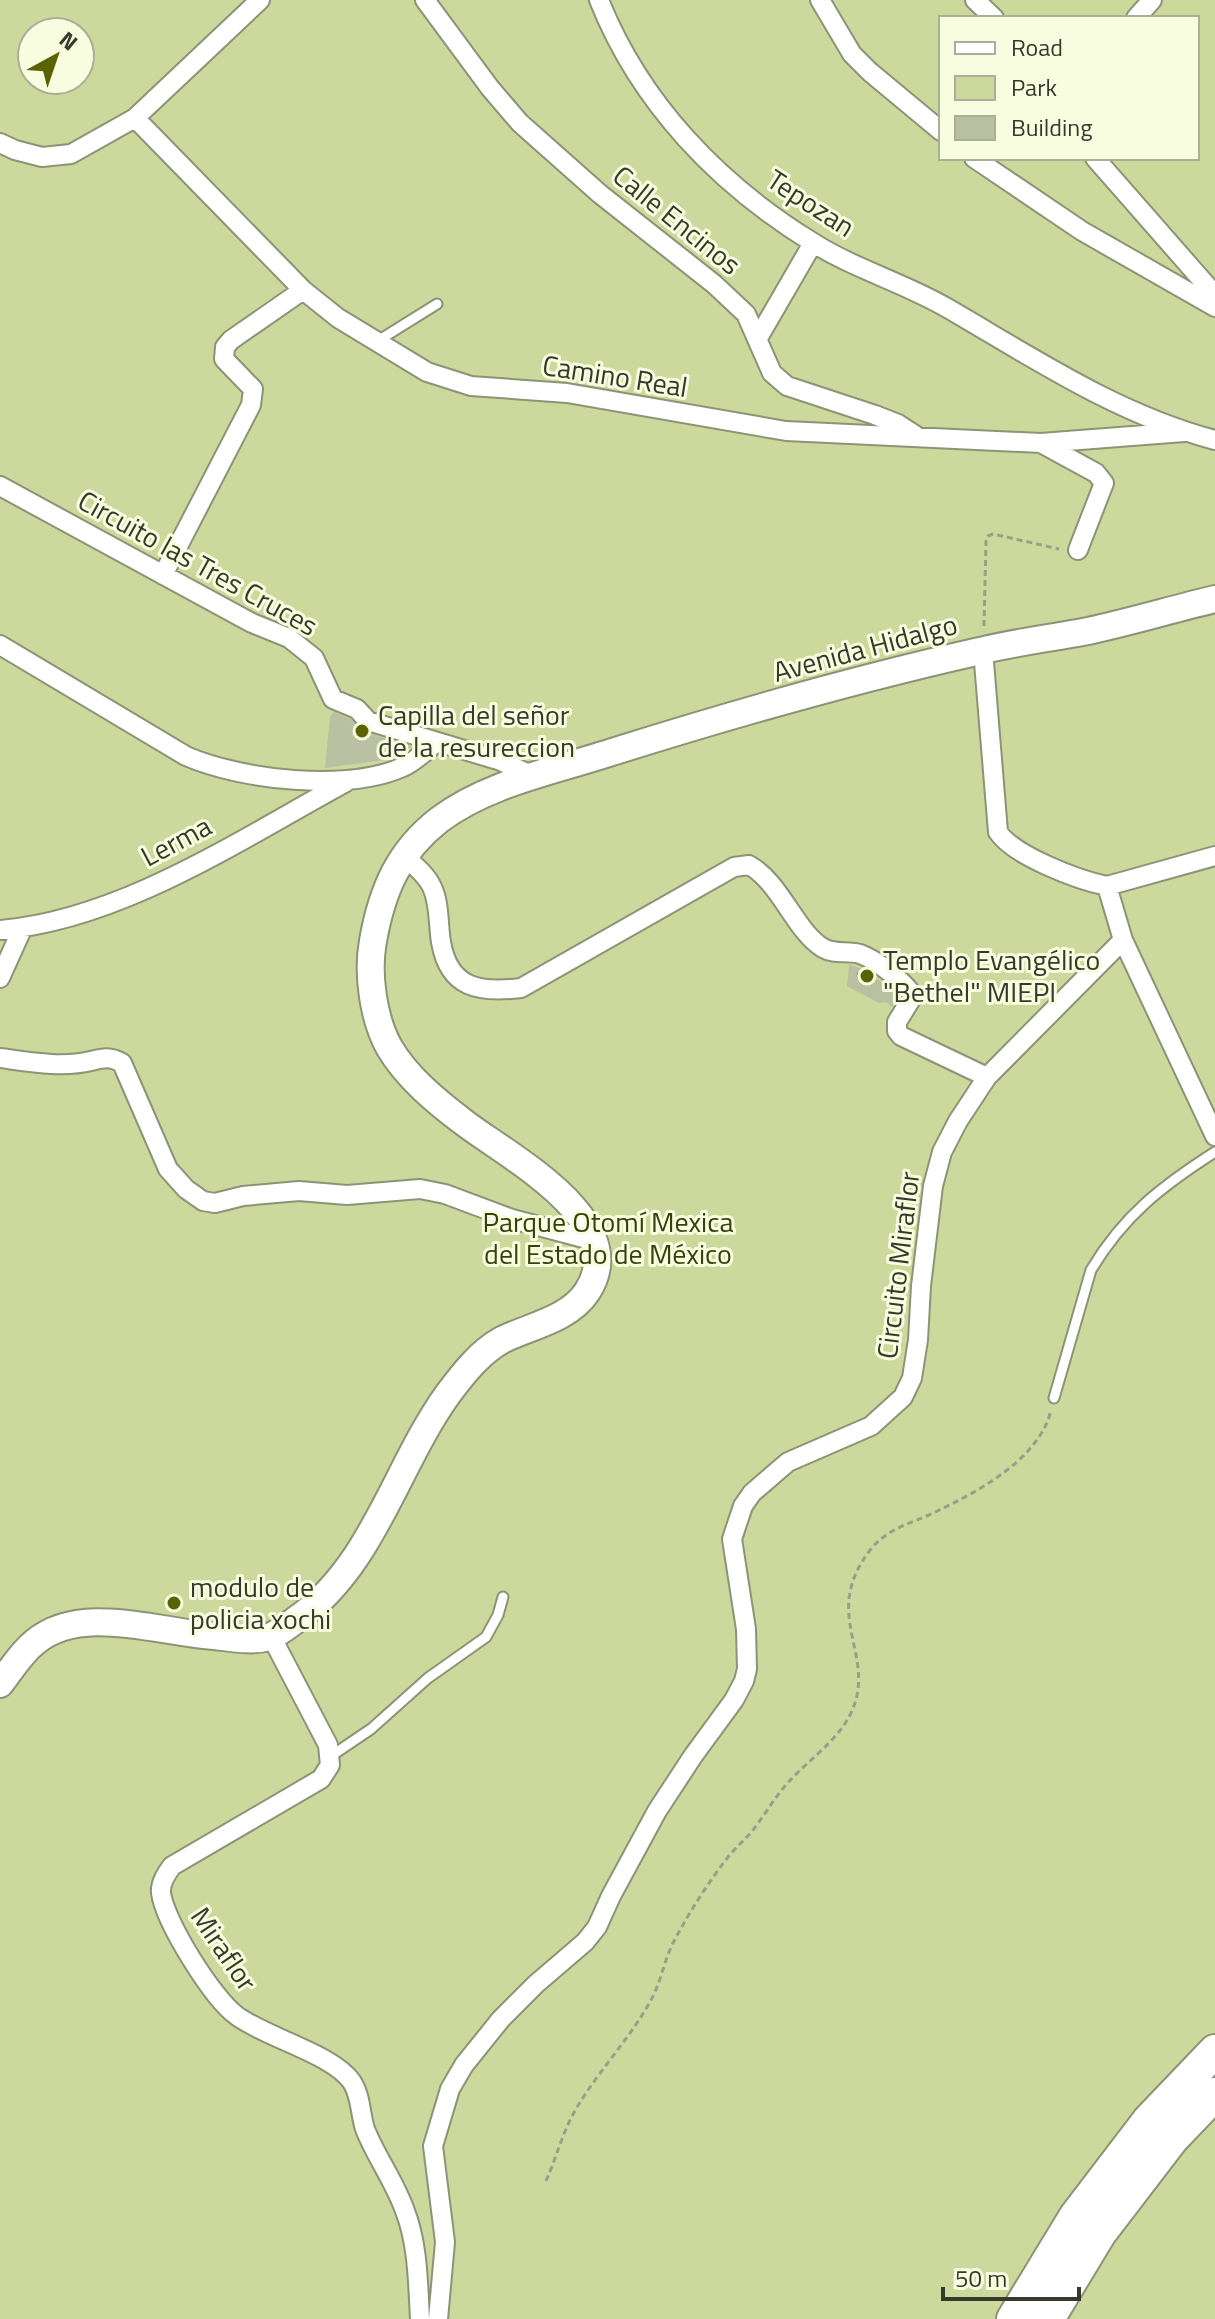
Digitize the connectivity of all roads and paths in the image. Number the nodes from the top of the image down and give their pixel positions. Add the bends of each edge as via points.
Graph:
1 (260, 0) edge
2 (425, 0) edge
3 (599, 0) edge
4 (820, 0) edge
5 (975, 0) edge
6 (1152, 0) edge
7 (992, 16) edge
8 (1138, 16) edge
9 (135, 118) junction
10 (939, 129) edge
11 (0, 143) edge
12 (977, 160) edge
13 (1097, 160) edge
14 (813, 243) junction
15 (303, 290) junction
16 (1215, 295) edge
17 (437, 304) dead end
18 (1215, 307) edge
19 (758, 338) junction
20 (376, 342) junction
21 (1184, 432) junction
22 (918, 437) junction
23 (1215, 440) edge
24 (1041, 443) junction
25 (0, 486) edge
26 (1078, 550) joint
27 (163, 575) junction
28 (1215, 599) edge
29 (0, 645) edge
30 (983, 650) junction
31 (437, 742) junction
32 (535, 777) junction
33 (346, 782) junction
34 (403, 855) junction
35 (1215, 856) edge
36 (1107, 886) junction
37 (23, 927) junction
38 (0, 930) edge
39 (1123, 940) junction
40 (0, 978) edge
41 (0, 1058) edge
42 (987, 1077) junction
43 (1215, 1136) edge
44 (1215, 1152) edge
45 (595, 1241) junction
46 (1054, 1398) joint
47 (503, 1597) dead end
48 (271, 1636) junction
49 (0, 1684) edge
50 (331, 1756) junction
51 (1215, 2051) edge
52 (1215, 2094) edge
53 (546, 2181) dead end
54 (420, 2319) edge
55 (438, 2319) edge
56 (1013, 2319) edge
57 (1048, 2319) edge

1 - 9 street
2 - 19 street, Calle Encinos via 520,123 714,284 746,314
3 - 14 street, Tepozan via 613,35 657,107 692,147 739,190
4 - 10 street via 852,54
5 - 7 street
6 - 8 street
9 - 11 street via 71,154 42,157
9 - 15 street, Camino Real
12 - 18 street via 1082,231
13 - 16 street
14 - 19 street
14 - 21 street, Tepozan via 945,306 1103,398
15 - 20 street, Camino Real
15 - 27 street via 225,347 224,359 253,389 251,405
17 - 20 lane
19 - 22 street, Calle Encinos via 772,373 787,386 875,415
20 - 22 street, Camino Real via 427,372 471,386 567,393 786,431
21 - 23 street
21 - 24 street, Camino Real
22 - 24 street, Camino Real
24 - 26 street via 1096,473 1104,483
25 - 27 street, Circuito las Tres Cruces
26 - 30 path via 988,536
27 - 31 street, Circuito las Tres Cruces via 289,638 314,658 333,699 357,709 368,721
28 - 30 main road, Avenida Hidalgo
29 - 33 street via 210,766 250,775
30 - 32 main road, Avenida Hidalgo via 681,730
30 - 36 street via 998,832 1025,855
31 - 32 street, Circuito las Tres Cruces
31 - 33 street via 403,767
32 - 34 main road, Avenida Hidalgo via 463,804
33 - 37 street, Lerma via 155,885 96,909
34 - 42 street via 432,887 450,969 475,989 503,990 521,988 734,867 749,865 822,948 859,953 908,986 913,996 897,1022 901,1036
34 - 45 main road via 379,913 371,949 378,1019 387,1044 437,1101 576,1209
35 - 36 street
36 - 39 street
37 - 38 street, Lerma
37 - 40 street
39 - 42 street, Circuito Miraflor
39 - 43 street
41 - 45 street via 71,1064 115,1058 122,1063 168,1169 203,1201 299,1191 347,1195 420,1189
42 - 55 street, Circuito Miraflor via 942,1152 933,1186 914,1365 903,1397 871,1426 788,1462 747,1499 732,1539 746,1629 744,1681 657,1811 597,1927 501,2019 450,2089 433,2146 445,2242
44 - 46 lane via 1167,1183 1102,1251 1091,1270
45 - 48 main road via 596,1270 580,1301 491,1348 462,1376 343,1574 309,1610
46 - 53 path via 1047,1426 1032,1448 995,1479 891,1530 856,1570 847,1616 859,1679 849,1717 729,1856 683,1925 653,1996 571,2117
47 - 50 lane via 486,1637
48 - 49 main road via 196,1635 82,1622 36,1641
48 - 50 street
50 - 54 street, Miraflor via 321,1779 172,1866 161,1893 168,1917 215,1996 235,2015 338,2068 351,2080 365,2128 406,2212
51 - 56 highway via 1149,2120 1075,2217
52 - 57 highway via 1172,2139 1100,2233

